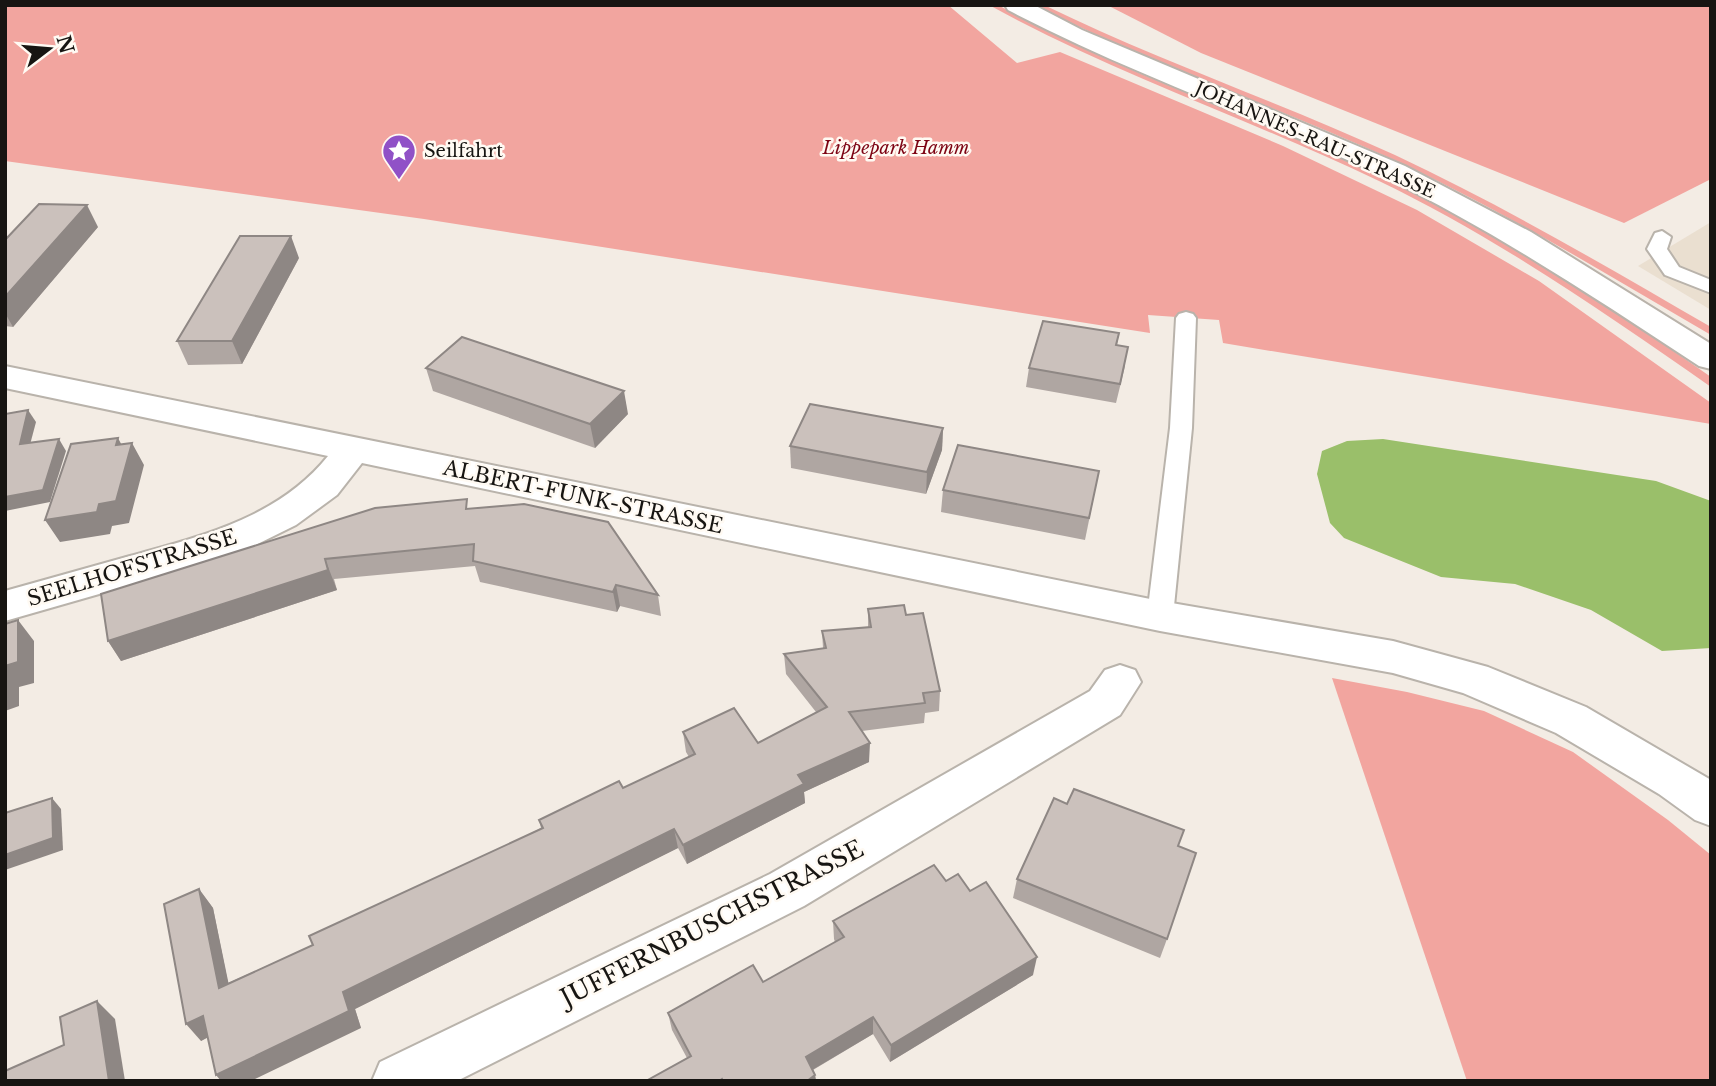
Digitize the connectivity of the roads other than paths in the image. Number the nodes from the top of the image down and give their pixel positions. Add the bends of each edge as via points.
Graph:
1 (1016, 5) edge
2 (1662, 237) dead end
3 (1711, 287) edge
4 (1186, 318) dead end
5 (1711, 359) edge
6 (5, 377) edge
7 (353, 449) junction
8 (5, 606) edge
9 (1160, 616) junction
10 (1120, 682) dead end
11 (1711, 806) edge
12 (399, 1081) edge

1 - 5 street, JOHANNES-RAU-STRASSE via 1074,35 1395,172 1531,245
2 - 3 lane via 1657,249 1672,271
4 - 9 lane via 1181,428
6 - 7 street, ALBERT-FUNK-STRASSE
7 - 8 street, SEELHOFSTRASSE via 314,494 283,516 221,545
7 - 9 street, ALBERT-FUNK-STRASSE
9 - 11 street, ALBERT-FUNK-STRASSE via 1393,657 1473,679 1571,720
10 - 12 street, JUFFERNBUSCHSTRASSE via 1105,703 787,890

